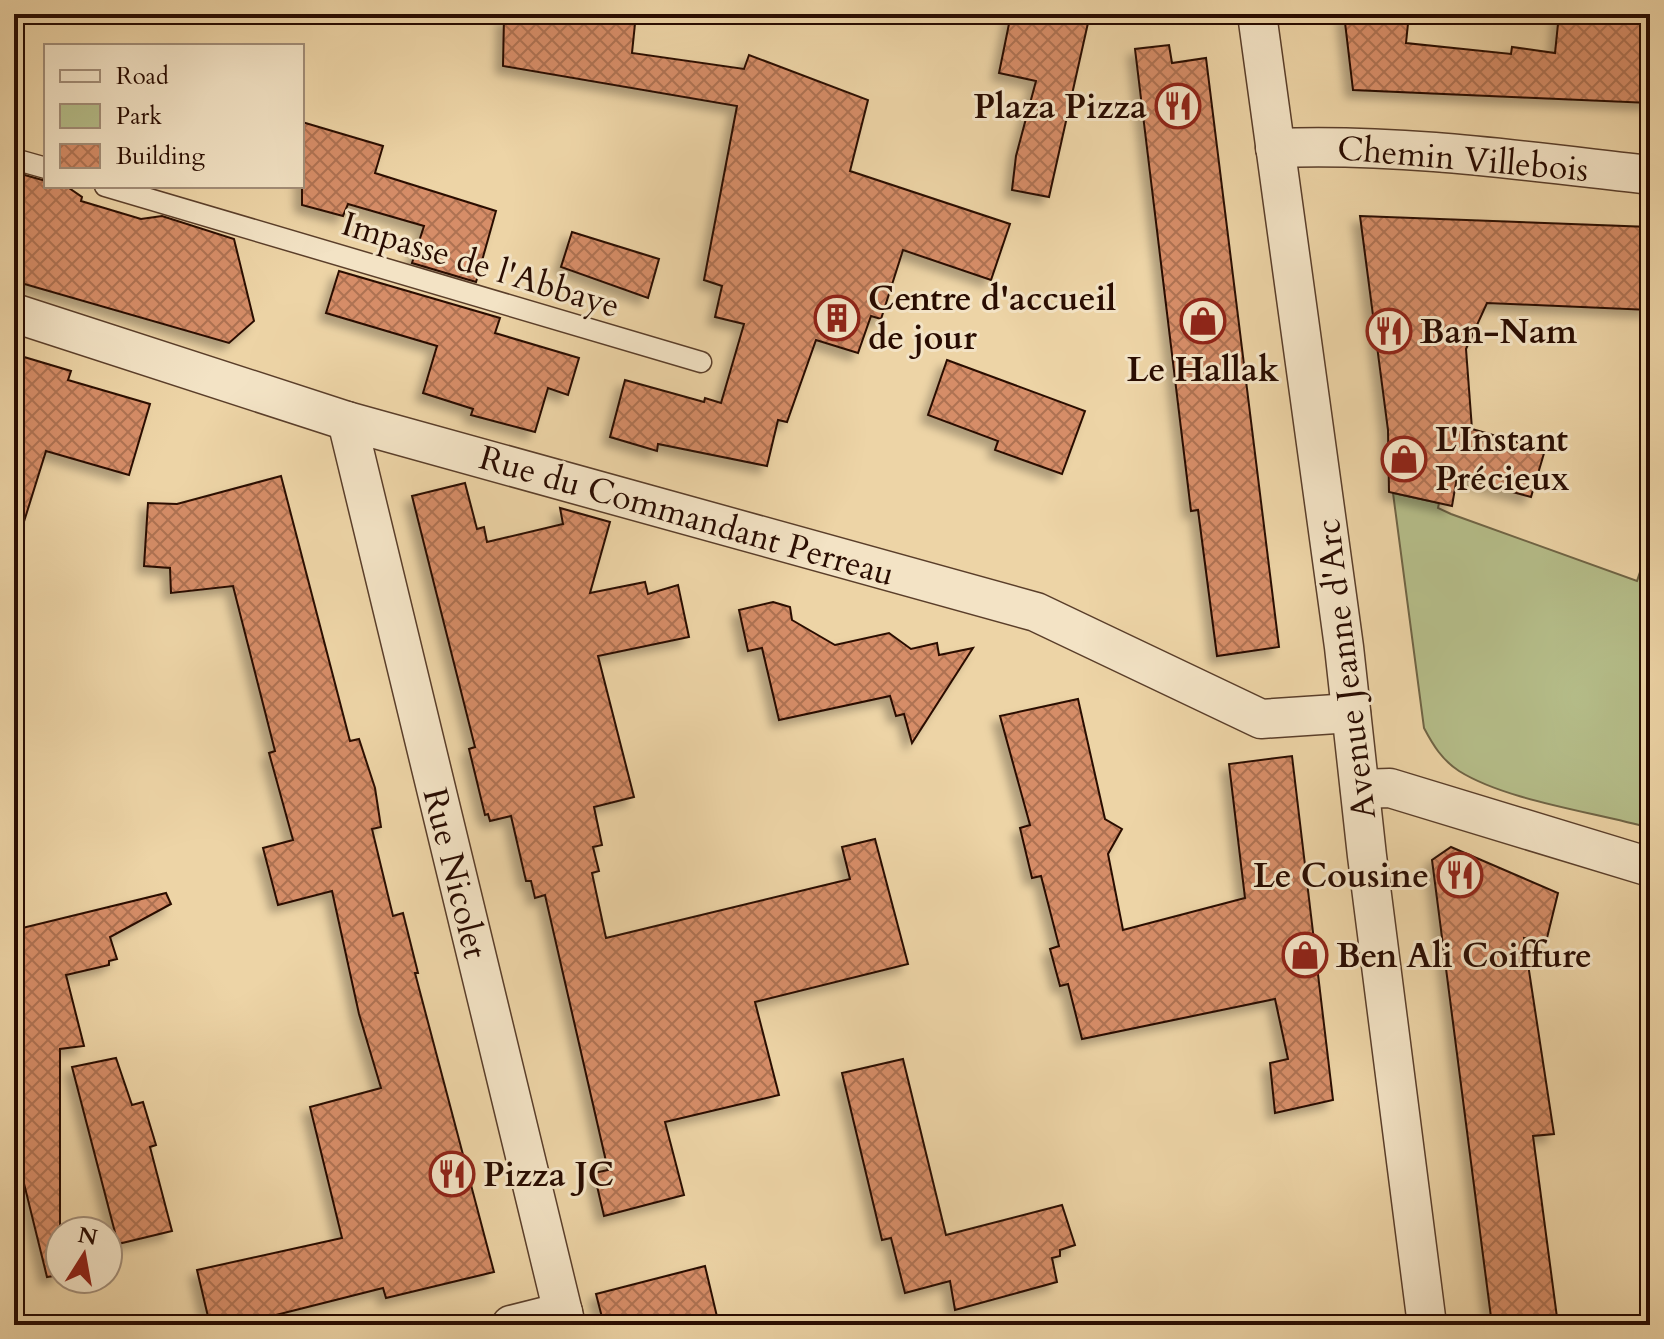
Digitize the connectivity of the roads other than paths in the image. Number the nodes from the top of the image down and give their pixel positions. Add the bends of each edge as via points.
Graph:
1 (1257, 14) edge
2 (1275, 148) junction
3 (14, 159) edge
4 (44, 167) edge
5 (1650, 175) edge
6 (112, 188) edge
7 (14, 313) edge
8 (701, 362) dead end
9 (347, 421) junction
10 (1351, 713) junction
11 (1360, 789) junction
12 (1650, 867) edge
13 (564, 1318) edge
14 (511, 1325) edge
15 (1427, 1325) edge

1 - 2 street, Avenue Jeanne d'Arc
2 - 5 street, Chemin Villebois via 1350,146
2 - 10 street, Avenue Jeanne d'Arc
3 - 4 lane
6 - 8 lane, Impasse de l'Abbaye
7 - 9 street, Rue du Commandant Perreau
9 - 10 street, Rue du Commandant Perreau via 1036,612 1261,719
9 - 13 street, Rue Nicolet
10 - 11 street, Avenue Jeanne d'Arc
11 - 12 street via 1390,788
11 - 15 street, Avenue Jeanne d'Arc
13 - 14 street

